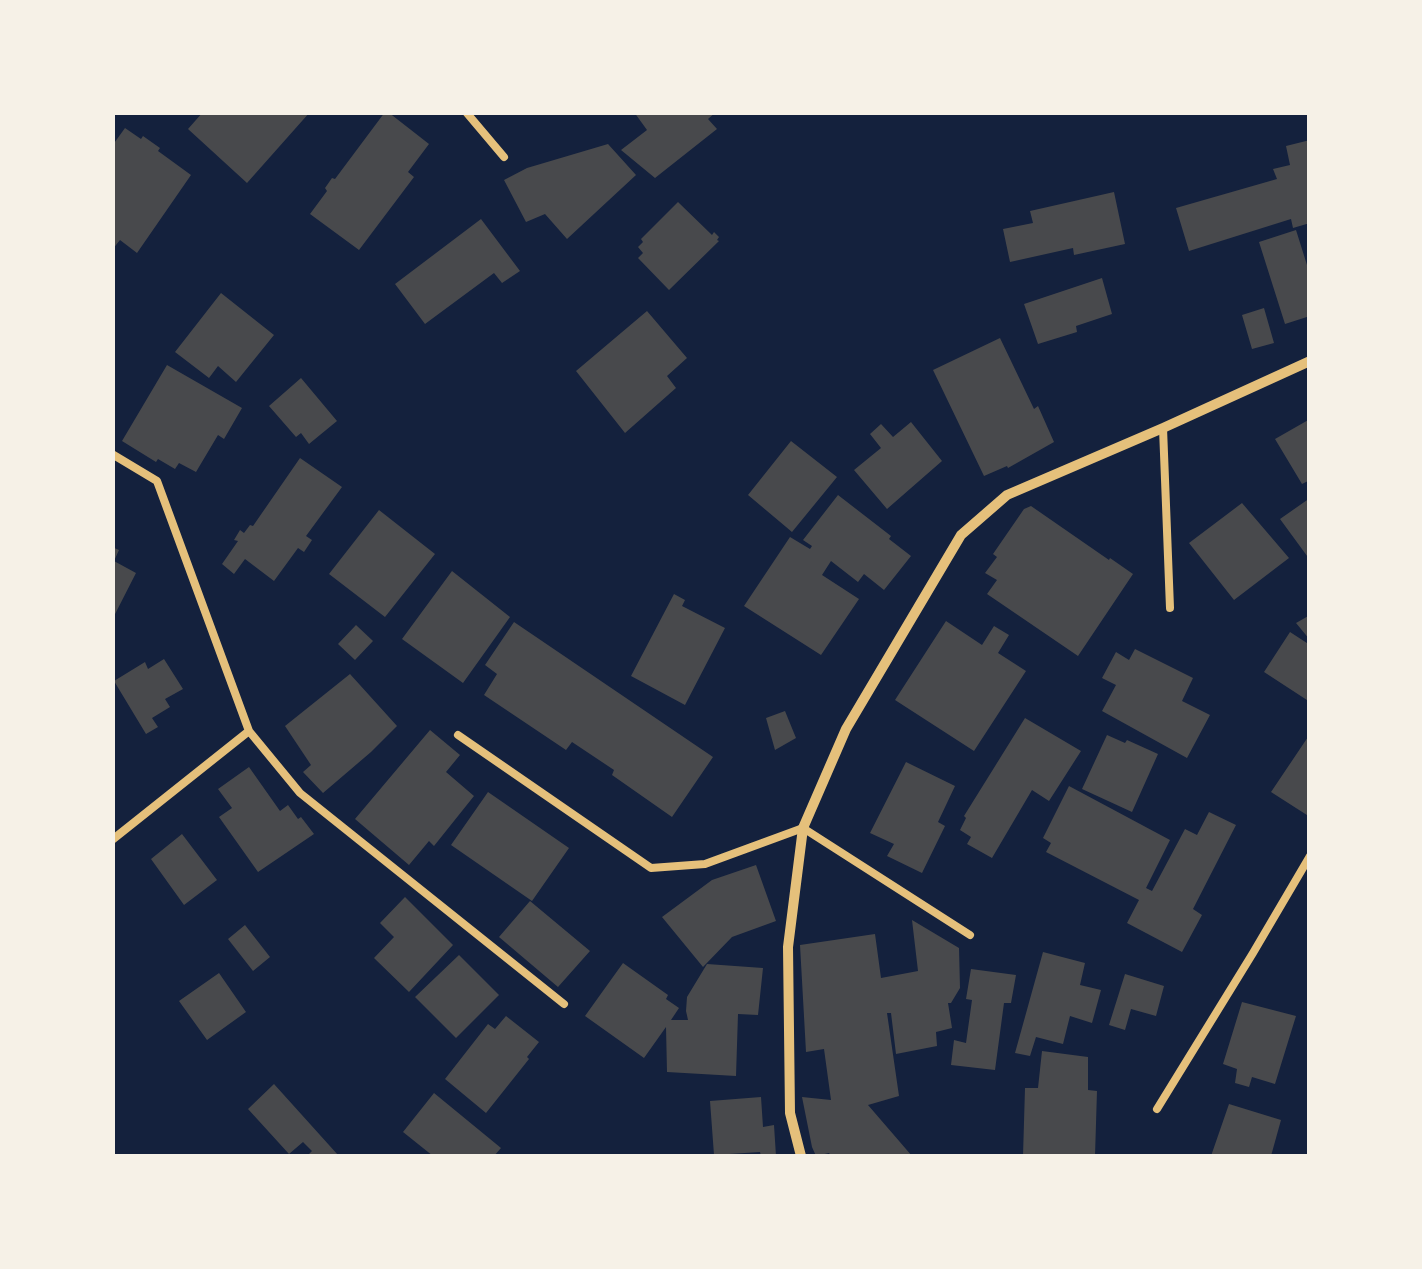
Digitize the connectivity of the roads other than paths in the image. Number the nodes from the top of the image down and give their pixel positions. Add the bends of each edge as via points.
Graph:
1 (466, 112) edge
2 (504, 158) dead end
3 (1310, 361) edge
4 (1163, 428) junction
5 (112, 454) edge
6 (1170, 608) dead end
7 (249, 731) junction
8 (458, 735) dead end
9 (803, 828) junction
10 (112, 840) edge
11 (1310, 856) edge
12 (1305, 871) edge
13 (970, 935) dead end
14 (564, 1004) dead end
15 (1158, 1108) dead end
16 (801, 1156) edge

1 - 2 lane
3 - 4 street
4 - 6 lane
4 - 9 street via 1008,494 961,535 846,728
5 - 7 lane via 158,481
7 - 10 lane
7 - 14 lane via 300,793
8 - 9 lane via 651,868 705,864
9 - 13 lane
9 - 16 street via 788,946 790,1113
11 - 12 lane
12 - 15 lane

